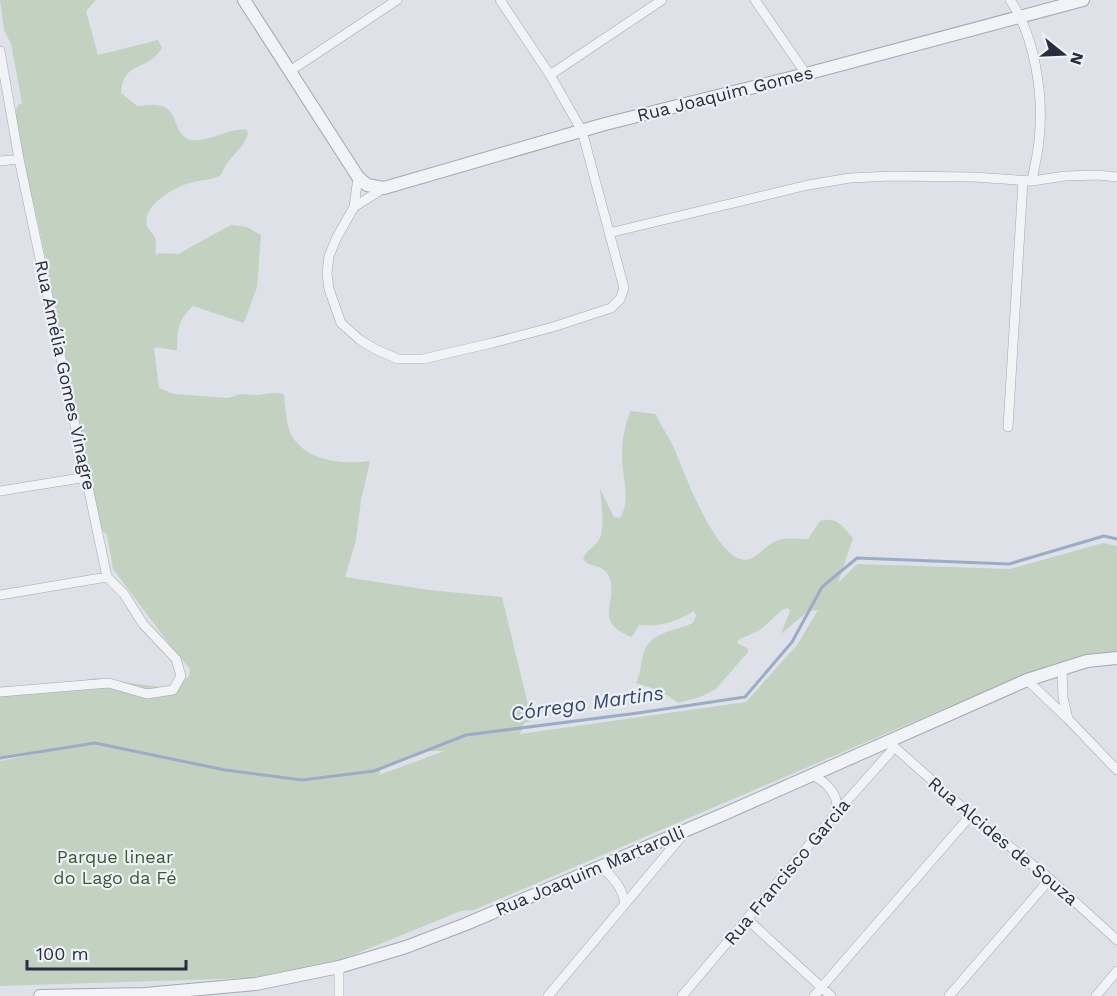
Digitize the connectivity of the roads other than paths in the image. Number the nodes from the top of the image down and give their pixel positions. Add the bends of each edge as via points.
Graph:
1 (244, 0) edge
2 (397, 0) edge
3 (500, 0) edge
4 (662, 0) edge
5 (755, 0) edge
6 (1010, 0) edge
7 (1083, 0) edge
8 (1021, 15) junction
9 (0, 51) edge
10 (290, 71) junction
11 (806, 74) junction
12 (550, 75) junction
13 (582, 131) junction
14 (19, 159) junction
15 (0, 161) edge
16 (1117, 177) edge
17 (362, 181) junction
18 (1028, 181) junction
19 (384, 188) junction
20 (354, 207) junction
21 (609, 233) junction
22 (1008, 427) dead end
23 (87, 477) junction
24 (0, 491) edge
25 (107, 577) junction
26 (0, 595) edge
27 (1117, 658) edge
28 (1062, 668) junction
29 (1027, 680) junction
30 (0, 692) edge
31 (1068, 719) junction
32 (892, 746) junction
33 (1117, 770) edge
34 (812, 775) junction
35 (837, 812) junction
36 (970, 814) junction
37 (688, 829) junction
38 (601, 867) junction
39 (1050, 879) junction
40 (625, 904) junction
41 (747, 919) junction
42 (1117, 940) edge
43 (339, 967) junction
44 (1117, 971) edge
45 (821, 988) junction
46 (145, 995) edge
47 (40, 996) edge
48 (339, 996) edge
49 (548, 996) edge
50 (682, 996) edge
51 (814, 996) edge
52 (831, 996) edge
53 (949, 996) edge
54 (1096, 996) edge

1 - 10 street
2 - 10 street
3 - 12 street
4 - 12 street
5 - 11 street
6 - 8 street
7 - 8 street, Rua Joaquim Gomes
8 - 11 street, Rua Joaquim Gomes
8 - 18 street via 1039,92 1040,138
9 - 14 street, Rua Amélia Gomes Vinagre
10 - 17 street
11 - 13 street, Rua Joaquim Gomes
12 - 13 street
13 - 19 street, Rua Joaquim Gomes
13 - 21 street
14 - 15 street
14 - 23 street, Rua Amélia Gomes Vinagre
16 - 18 street via 1065,176
17 - 19 street, Rua Joaquim Gomes
17 - 20 street
18 - 21 street via 973,177 850,178
18 - 22 street
19 - 20 street
20 - 21 street via 329,256 328,289 341,322 360,340 398,359 423,360 492,344 611,308 624,288
23 - 24 street
23 - 25 street, Rua Amélia Gomes Vinagre
25 - 26 street
25 - 30 street via 176,659 181,676 173,690 147,694 109,683
27 - 28 street, Rua Joaquim Martarolli
28 - 29 street, Rua Joaquim Martarolli
28 - 31 street
29 - 31 street
29 - 32 street, Rua Joaquim Martarolli
31 - 33 street
32 - 34 street, Rua Joaquim Martarolli
32 - 35 street, Rua Francisco Garcia
32 - 36 street, Rua Alcides de Souza
34 - 35 street via 822,779 835,796
34 - 37 street, Rua Joaquim Martarolli
35 - 41 street, Rua Francisco Garcia
36 - 39 street, Rua Alcides de Souza
36 - 45 street
37 - 38 street, Rua Joaquim Martarolli
37 - 40 street
38 - 40 street via 614,878
38 - 43 street, Rua Joaquim Martarolli via 406,947
39 - 42 street, Rua Alcides de Souza
39 - 53 street
40 - 49 street
41 - 45 street
41 - 50 street, Rua Francisco Garcia
43 - 46 street, Rua Joaquim Martarolli via 256,984
43 - 48 street
44 - 54 street
45 - 51 street
45 - 52 street
46 - 47 street, Rua Joaquim Martarolli

